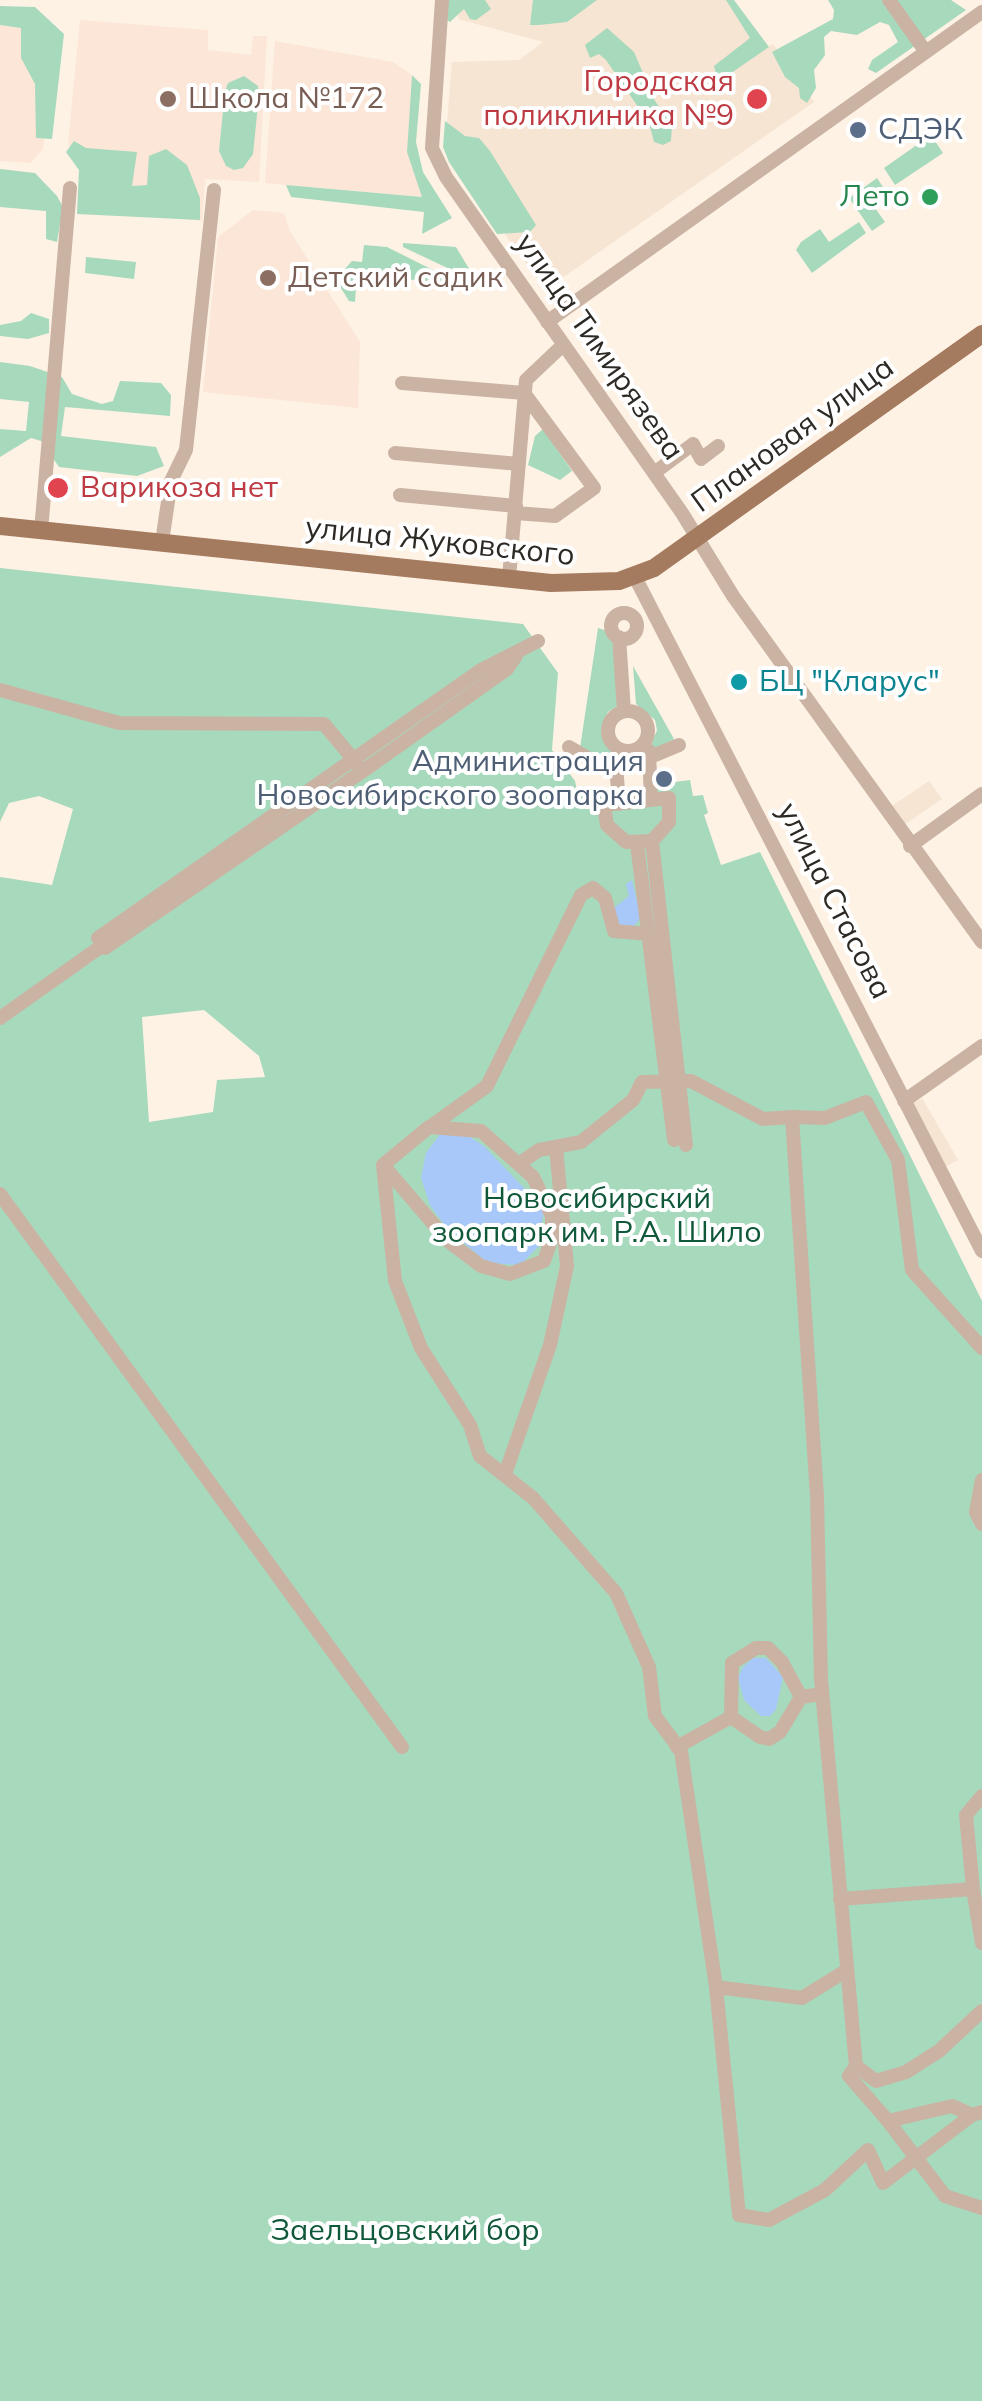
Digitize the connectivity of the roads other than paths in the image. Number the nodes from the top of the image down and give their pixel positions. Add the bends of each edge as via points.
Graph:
1 (442, 0) edge
2 (889, 0) edge
3 (982, 12) edge
4 (926, 52) junction
5 (70, 188) dead end
6 (214, 190) dead end
7 (548, 322) junction
8 (982, 334) edge
9 (563, 344) junction
10 (402, 383) dead end
11 (524, 394) junction
12 (718, 446) dead end
13 (395, 453) dead end
14 (519, 464) junction
15 (654, 472) junction
16 (400, 495) dead end
17 (515, 509) junction
18 (0, 526) edge
19 (41, 531) junction
20 (698, 537) junction
21 (162, 542) junction
22 (635, 577) junction
23 (509, 578) junction
24 (624, 638) junction
25 (538, 642) dead end
26 (0, 690) edge
27 (628, 711) junction
28 (679, 745) dead end
29 (570, 747) dead end
30 (650, 761) junction
31 (623, 764) junction
32 (359, 766) junction
33 (982, 794) edge
34 (651, 796) junction
35 (618, 799) junction
36 (644, 842) junction
37 (910, 846) junction
38 (650, 934) junction
39 (982, 942) edge
40 (0, 1018) edge
41 (982, 1046) edge
42 (673, 1080) junction
43 (904, 1101) junction
44 (792, 1117) junction
45 (429, 1127) junction
46 (680, 1142) dead end
47 (556, 1147) junction
48 (520, 1163) junction
49 (382, 1165) junction
50 (0, 1194) edge
51 (982, 1251) edge
52 (544, 1261) junction
53 (567, 1266) junction
54 (982, 1348) edge
55 (505, 1474) junction
56 (982, 1480) edge
57 (982, 1524) edge
58 (822, 1694) junction
59 (801, 1696) junction
60 (730, 1716) junction
61 (402, 1746) dead end
62 (677, 1746) junction
63 (982, 1796) edge
64 (973, 1889) junction
65 (840, 1899) junction
66 (982, 1944) edge
67 (844, 1972) junction
68 (716, 1987) junction
69 (982, 2011) edge
70 (856, 2066) junction
71 (977, 2114) edge
72 (888, 2121) junction
73 (912, 2156) junction
74 (982, 2208) edge

1 - 7 street, улица Тимирязева via 432,148
2 - 4 street
3 - 4 street
4 - 7 street
5 - 19 street
6 - 21 street via 186,450 171,481
7 - 9 street, улица Тимирязева
8 - 20 main road, Плановая улица
9 - 11 street via 534,368
9 - 15 street, улица Тимирязева
10 - 11 street
11 - 14 street
11 - 17 street via 594,488 555,516
12 - 15 street via 701,458 693,444
13 - 14 street
14 - 17 street
15 - 20 street, улица Тимирязева
16 - 17 street
17 - 23 street
18 - 19 main road, улица Жуковского
19 - 21 main road, улица Жуковского
20 - 22 main road, Плановая улица
20 - 37 street, улица Тимирязева via 732,596
21 - 23 main road, улица Жуковского
22 - 23 main road, улица Жуковского via 603,584
22 - 43 street, улица Стасова
24 - 24 street via 605,619 636,613 637,629
24 - 27 street
25 - 32 street via 481,670
26 - 32 street via 119,724 324,724
27 - 31 street via 612,718 607,731
27 - 31 street via 646,722 648,735
28 - 30 street
29 - 31 street via 591,760
30 - 31 street
30 - 34 street
31 - 35 street
32 - 40 street
33 - 37 street
34 - 35 street
34 - 36 street via 669,798 672,810 662,834
35 - 36 street via 604,805 607,825 614,834
36 - 38 street
36 - 42 street
37 - 39 street, улица Тимирязева
38 - 42 street
38 - 45 street via 614,930 606,898 593,888 581,895 487,1086
41 - 43 street
42 - 44 street via 691,1080 763,1119
42 - 46 street
42 - 47 street via 642,1082 633,1100 581,1142
43 - 51 street, улица Стасова
44 - 54 street via 826,1118 866,1102 898,1160 912,1270
44 - 58 street via 817,1496
45 - 48 street via 481,1131
45 - 49 street
47 - 48 street
47 - 53 street
48 - 52 street via 552,1216
49 - 52 street via 448,1240 481,1266 510,1274
49 - 55 street via 394,1282 421,1348 470,1424 480,1456
50 - 61 street
52 - 53 street
53 - 55 street via 550,1345
55 - 62 street via 616,1593 649,1667 655,1716
56 - 57 street via 976,1512
58 - 59 street
58 - 65 street
59 - 60 street via 769,1739
59 - 60 street via 782,1662 768,1648 756,1648 732,1663
60 - 62 street
62 - 68 street
63 - 64 street via 966,1815
64 - 65 street
64 - 66 street
65 - 67 street
67 - 68 street via 802,1998
67 - 70 street
68 - 73 street via 739,2215 770,2220 825,2190 868,2150 883,2182
69 - 70 street via 906,2072 876,2081
70 - 72 street via 849,2076
71 - 72 street via 952,2106
71 - 73 street
72 - 73 street
73 - 74 street via 945,2196

